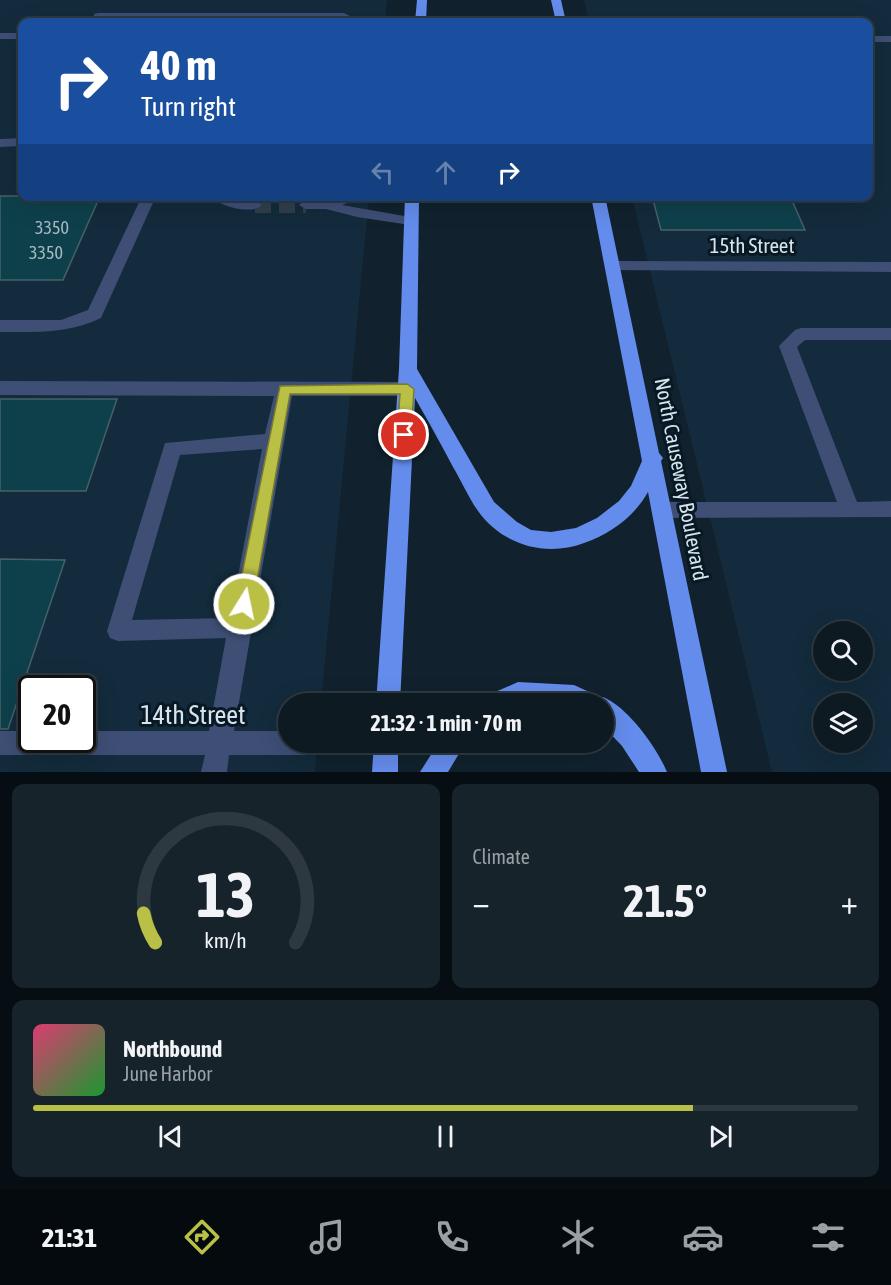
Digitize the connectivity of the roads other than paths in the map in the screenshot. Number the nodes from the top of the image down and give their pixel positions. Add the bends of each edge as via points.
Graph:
1 (108, 0) edge
2 (422, 0) edge
3 (556, 0) edge
4 (344, 15) edge
5 (98, 18) edge
6 (159, 18) edge
7 (421, 18) edge
8 (560, 18) edge
9 (0, 36) edge
10 (18, 36) edge
11 (873, 39) edge
12 (891, 39) edge
13 (18, 142) edge
14 (0, 143) edge
15 (147, 201) edge
16 (224, 201) edge
17 (340, 201) edge
18 (412, 201) edge
19 (599, 201) edge
20 (255, 205) tunnel mouth
21 (306, 205) tunnel mouth
22 (326, 205) junction
23 (411, 221) junction
24 (613, 266) junction
25 (891, 267) edge
26 (0, 326) edge
27 (890, 336) edge
28 (407, 379) junction
29 (0, 388) edge
30 (284, 390) junction
31 (273, 441) junction
32 (653, 458) junction
33 (891, 509) edge
34 (663, 510) junction
35 (850, 510) junction
36 (240, 628) junction
37 (389, 693) edge
38 (614, 720) edge
39 (219, 743) junction
40 (278, 743) edge
41 (0, 744) edge
42 (386, 753) edge
43 (446, 753) edge
44 (214, 772) edge
45 (385, 772) edge
46 (433, 772) edge
47 (654, 772) edge
48 (714, 772) edge

1 - 5 street
2 - 7 highway
3 - 8 highway
4 - 6 street
9 - 10 street
11 - 12 street
13 - 14 street
15 - 26 street via 95,314 62,326
16 - 20 street
17 - 22 street
18 - 23 highway
19 - 24 highway, North Causeway Boulevard
21 - 22 street
22 - 23 street
23 - 28 highway
24 - 25 street, 15th Street
24 - 32 highway, North Causeway Boulevard
27 - 35 street via 801,334 788,346
28 - 30 street
28 - 32 highway via 487,508 505,526 536,540 569,540 605,525 636,496
28 - 37 highway
29 - 30 street
30 - 31 street
31 - 36 street
31 - 36 street via 172,448 118,631
32 - 34 highway, North Causeway Boulevard
33 - 35 street
34 - 35 street
34 - 48 highway, North Causeway Boulevard
36 - 39 street
38 - 47 highway via 631,737
39 - 40 street, 14th Street
39 - 41 street, 14th Street
39 - 44 street
42 - 45 highway
43 - 46 highway

